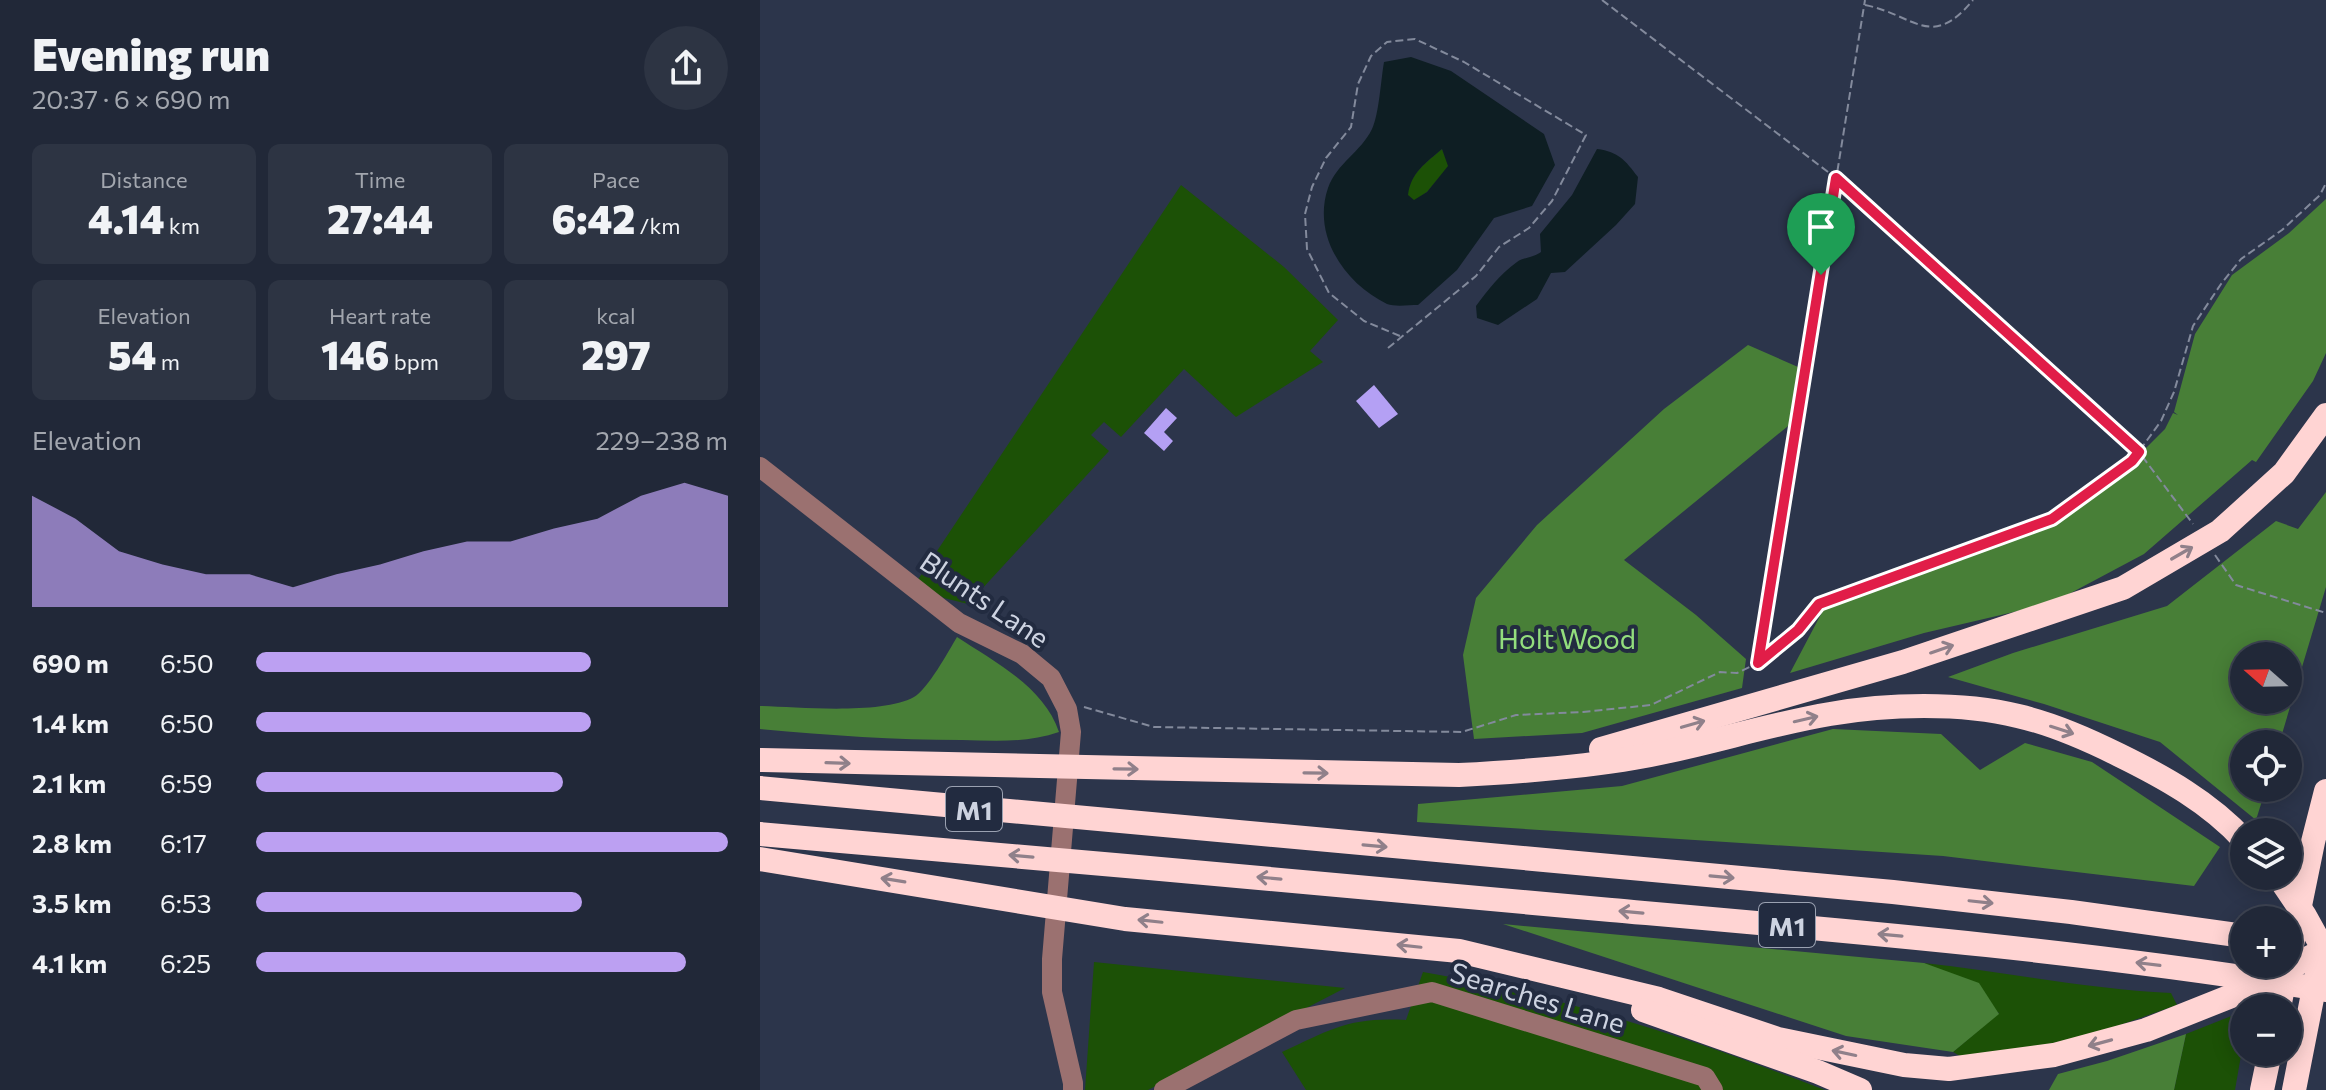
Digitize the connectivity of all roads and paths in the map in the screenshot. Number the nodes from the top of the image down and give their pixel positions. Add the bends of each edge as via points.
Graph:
1 (1602, 0) edge
2 (1865, 0) edge
3 (1973, 0) edge
4 (1864, 5) junction
5 (1836, 178) junction
6 (2326, 183) edge
7 (1400, 336) junction
8 (1388, 348) dead end
9 (2326, 415) edge
10 (2139, 452) junction
11 (760, 467) edge
12 (2182, 509) dead end
13 (2230, 575) dead end
14 (2326, 613) edge
15 (1758, 663) junction
16 (1067, 709) junction
17 (760, 760) edge
18 (1509, 773) junction
19 (760, 788) edge
20 (2326, 791) edge
21 (2230, 826) edge
22 (760, 834) edge
23 (760, 859) edge
24 (2287, 890) edge
25 (2300, 906) edge
26 (2230, 934) edge
27 (2326, 936) edge
28 (2302, 946) edge
29 (2326, 951) edge
30 (1541, 969) junction
31 (2326, 990) edge
32 (2267, 1066) edge
33 (1073, 1090) edge
34 (1164, 1090) edge
35 (1713, 1090) edge
36 (1860, 1090) edge
37 (2262, 1090) edge
38 (2294, 1090) edge

1 - 5 path
2 - 4 path
3 - 4 path via 1935,29
4 - 5 path
5 - 10 path
5 - 15 path
6 - 10 path via 2320,195 2241,259 2221,284 2193,326 2174,392
7 - 7 path via 1364,321 1329,293 1307,249 1305,214 1320,170 1351,127 1358,84 1371,56 1387,42 1415,39 1586,135 1552,201 1529,228 1499,247 1476,276
7 - 8 path
18 -> 9 highway via 1903,662 2123,588 2220,531 2284,473
10 - 12 path
10 - 15 path via 2052,519 1819,604 1798,630
11 - 16 street, Blunts Lane via 959,623 1022,654 1051,678
13 - 14 path via 2236,585
15 - 16 path via 1737,673 1720,672 1651,705 1516,715 1462,732 1154,727 1089,706
16 - 33 street, Blunts Lane via 1071,732 1052,992
17 -> 18 highway
18 -> 21 highway via 1634,758 1831,713 1896,707 1966,709 2017,715 2080,735 2165,777
19 -> 26 highway, M1 via 1893,892
20 - 25 highway
31 -> 22 highway, M1 via 1952,940
30 -> 23 highway via 1459,951 1125,919
24 - 29 highway
27 - 38 highway
28 - 29 highway
29 -> 30 highway via 2174,1020 2054,1055 1934,1068 1778,1039 1659,999
30 - 36 highway
32 - 37 highway
34 - 35 street, Searches Lane via 1296,1020 1432,992 1705,1077

